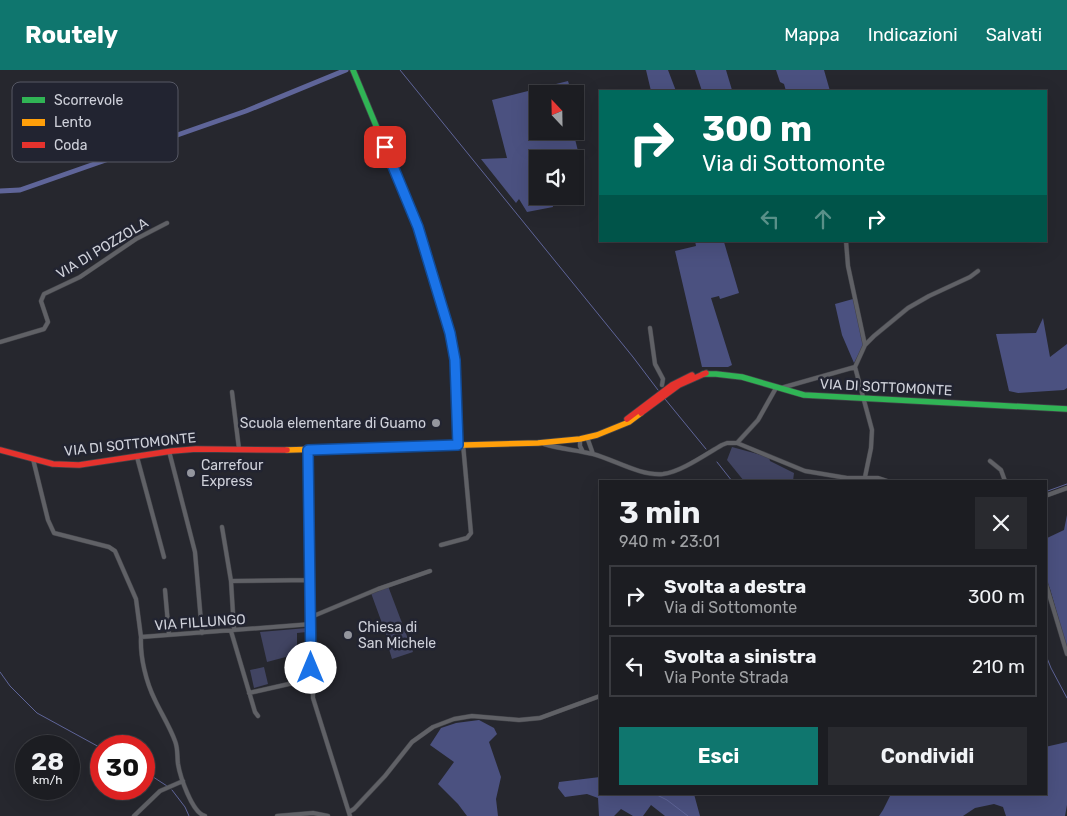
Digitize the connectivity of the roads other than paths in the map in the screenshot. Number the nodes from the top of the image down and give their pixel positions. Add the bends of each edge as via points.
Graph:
1 (354, 71) edge
2 (167, 223) dead end
3 (846, 242) edge
4 (978, 271) dead end
5 (650, 328) dead end
6 (0, 342) edge
7 (865, 345) junction
8 (855, 367) junction
9 (706, 373) junction
10 (661, 388) junction
11 (777, 388) junction
12 (232, 392) dead end
13 (864, 398) junction
14 (1067, 409) edge
15 (622, 424) junction
16 (588, 438) junction
17 (580, 439) junction
18 (539, 443) junction
19 (737, 443) junction
20 (460, 445) junction
21 (239, 449) junction
22 (0, 450) edge
23 (308, 450) junction
24 (169, 452) junction
25 (583, 452) junction
26 (594, 454) junction
27 (137, 456) junction
28 (32, 460) junction
29 (990, 462) dead end
30 (866, 477) junction
31 (847, 479) edge
32 (883, 480) edge
33 (1005, 480) edge
34 (1067, 488) edge
35 (1047, 495) edge
36 (222, 526) dead end
37 (441, 545) dead end
38 (164, 557) dead end
39 (430, 571) dead end
40 (310, 580) junction
41 (231, 582) junction
42 (1047, 588) edge
43 (166, 590) dead end
44 (311, 616) junction
45 (312, 624) junction
46 (233, 631) junction
47 (202, 633) junction
48 (169, 635) junction
49 (141, 637) junction
50 (1067, 654) edge
51 (311, 679) junction
52 (249, 693) junction
53 (599, 696) edge
54 (258, 716) dead end
55 (183, 781) junction
56 (350, 814) edge
57 (134, 816) edge
58 (205, 816) edge
59 (277, 816) edge
60 (328, 816) edge

1 - 20 main road via 418,227 450,333 455,360
2 - 6 street, VIA DI POZZOLA via 136,239 80,277 44,294 41,300 48,322 44,329
3 - 7 street
4 - 7 street via 908,308
5 - 10 street via 655,364 663,379
7 - 8 street
8 - 11 street
8 - 13 street
9 - 10 main road, VIA DI SOTTOMONTE
9 - 11 main road, VIA DI SOTTOMONTE via 737,375
9 - 15 main road, VIA DI SOTTOMONTE via 679,386 641,415
10 - 15 main road, VIA DI SOTTOMONTE
11 - 13 main road, VIA DI SOTTOMONTE via 804,395
11 - 19 street via 758,420
12 - 21 street
13 - 14 main road, VIA DI SOTTOMONTE
13 - 30 street via 872,438
15 - 16 main road, VIA DI SOTTOMONTE
16 - 17 main road, VIA DI SOTTOMONTE
16 - 26 street
17 - 18 main road, VIA DI SOTTOMONTE
17 - 25 street
18 - 20 main road, VIA DI SOTTOMONTE
18 - 25 street
19 - 26 street via 722,445 662,474
19 - 31 street via 805,471
20 - 23 main road, VIA DI SOTTOMONTE
20 - 37 street via 471,533 467,538
21 - 23 main road, VIA DI SOTTOMONTE
21 - 24 main road, VIA DI SOTTOMONTE
22 - 28 main road, VIA DI SOTTOMONTE
23 - 40 street
24 - 27 main road, VIA DI SOTTOMONTE
24 - 47 street via 195,552
25 - 26 street
27 - 28 main road, VIA DI SOTTOMONTE via 79,465
27 - 38 street
28 - 49 street, VIA FILLUNGO via 54,533 109,546 115,551 136,600
29 - 33 street via 1001,470
30 - 31 street
30 - 32 street
34 - 35 street
36 - 41 street
39 - 44 street
40 - 41 street
40 - 44 street
41 - 46 street
42 - 50 street
43 - 48 street
44 - 45 street
45 - 46 street, VIA FILLUNGO
45 - 51 street
46 - 47 street, VIA FILLUNGO
46 - 52 street
47 - 48 street, VIA FILLUNGO
48 - 49 street, VIA FILLUNGO
49 - 55 street via 150,687 175,741
51 - 52 street
51 - 56 street via 315,710
52 - 54 street
53 - 56 street via 540,718 519,720 472,716 433,727 412,742
55 - 57 street via 160,791
55 - 58 street via 196,809
59 - 60 street via 313,813

